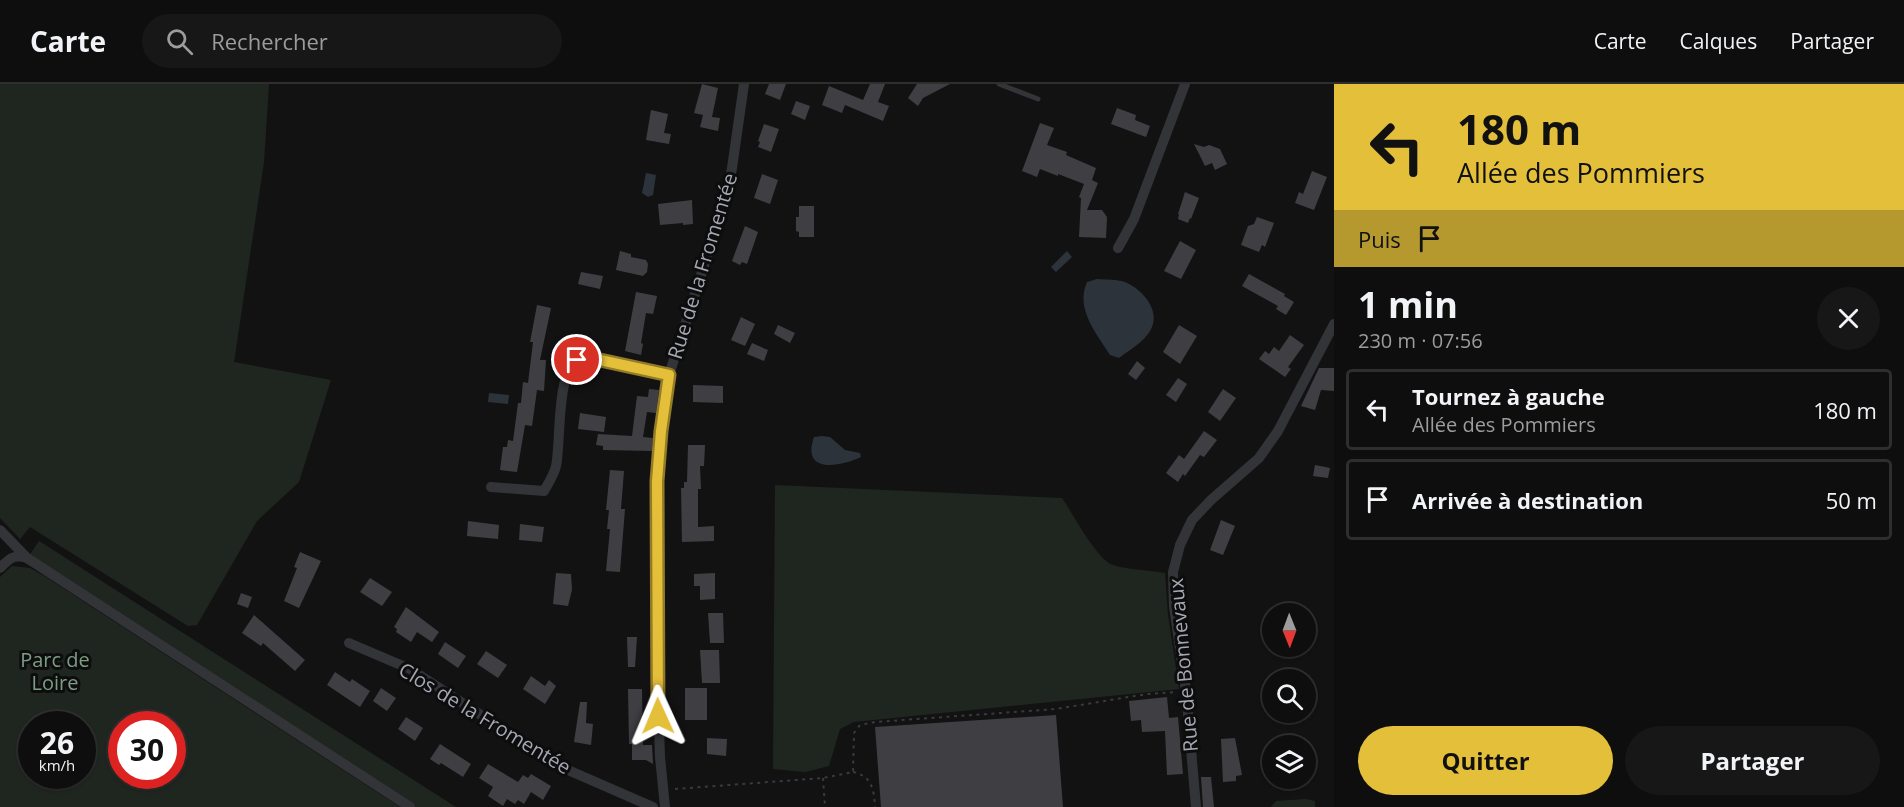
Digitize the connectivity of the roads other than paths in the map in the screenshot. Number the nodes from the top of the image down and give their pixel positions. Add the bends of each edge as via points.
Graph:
1 (744, 84) edge
2 (999, 84) edge
3 (1185, 84) edge
4 (1038, 99) dead end
5 (1118, 248) dead end
6 (1334, 324) edge
7 (669, 375) junction
8 (491, 488) dead end
9 (0, 530) edge
10 (27, 558) junction
11 (0, 568) edge
12 (349, 643) dead end
13 (410, 807) edge
14 (653, 807) edge
15 (665, 807) edge
16 (1196, 807) edge

1 - 7 street, Rue de la Fromentée via 727,194
2 - 4 lane
3 - 5 street via 1134,219
6 - 16 street, Rue de Bonnevaux via 1278,431 1259,458 1192,520 1180,545 1173,572 1174,606
7 - 8 street via 591,358 577,360 568,368 556,468 544,491
7 - 15 street, Rue de la Fromentée via 657,481 658,695
9 - 10 street
10 - 11 street via 11,557
10 - 13 street
12 - 14 street, Clos de la Fromentée via 410,669 561,767

